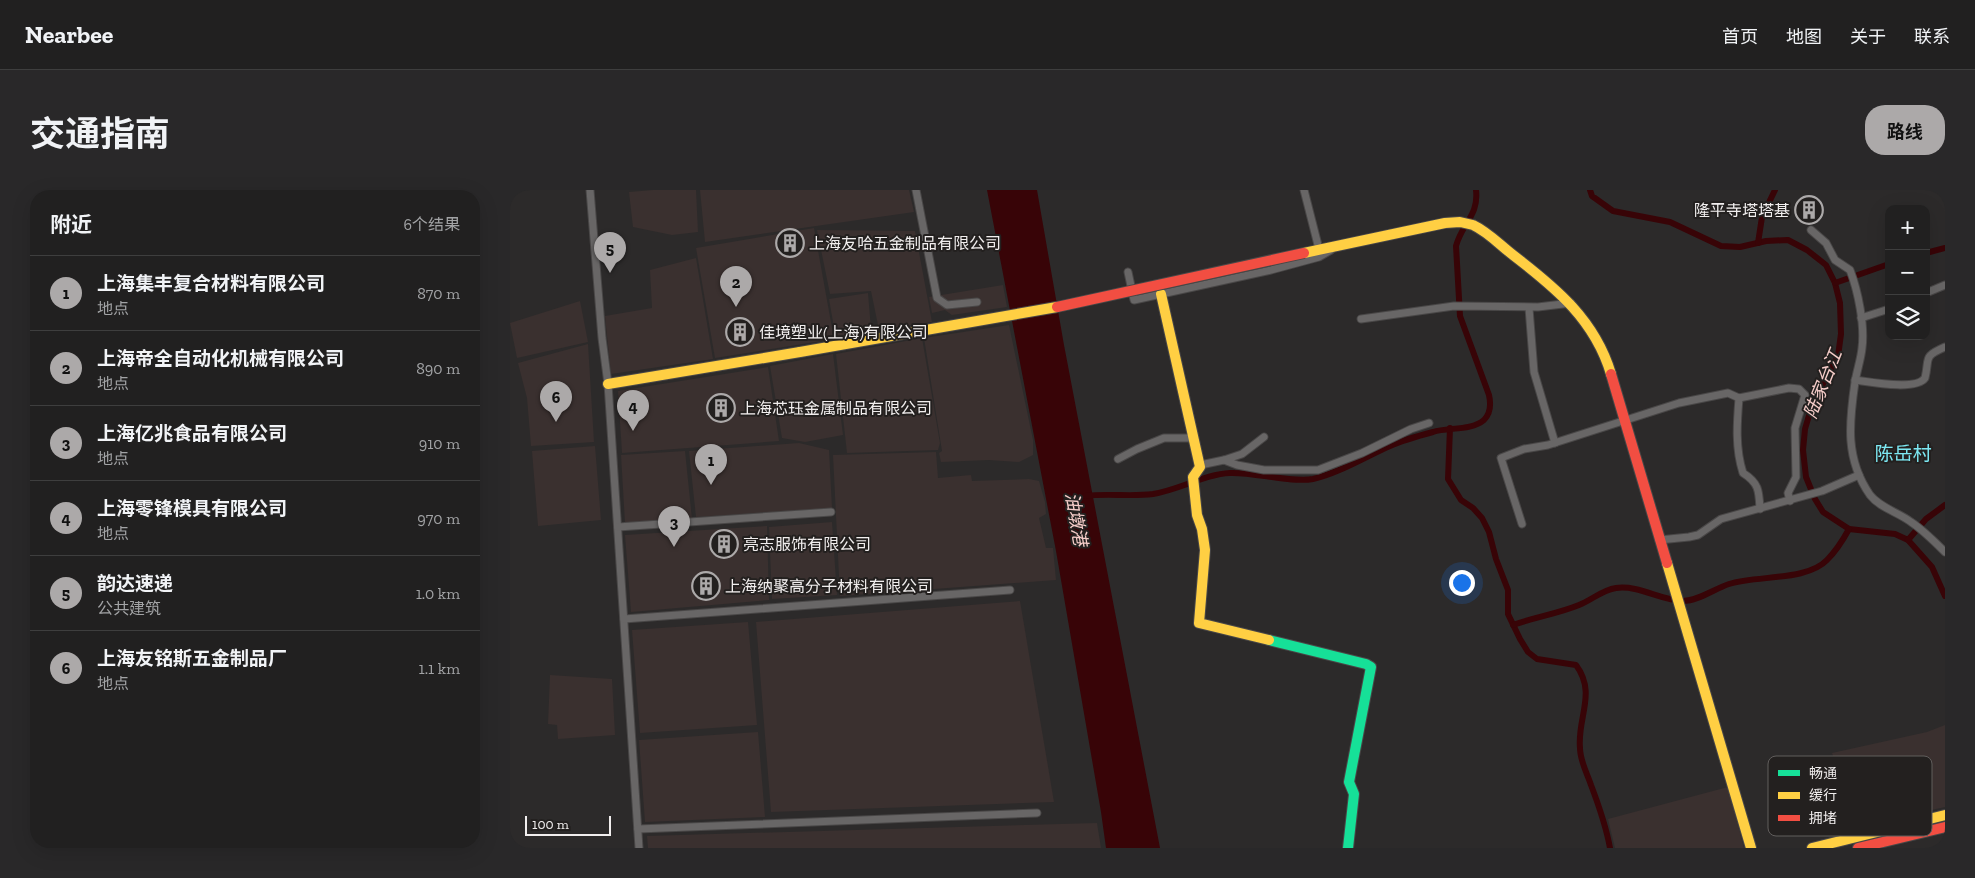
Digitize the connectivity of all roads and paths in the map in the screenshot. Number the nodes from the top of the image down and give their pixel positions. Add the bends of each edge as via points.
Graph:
1 (590, 190) edge
2 (916, 190) edge
3 (1304, 190) edge
4 (1811, 230) dead end
5 (1337, 246) junction
6 (1319, 249) junction
7 (1128, 272) dead end
8 (1945, 285) edge
9 (1930, 291) edge
10 (1162, 294) junction
11 (977, 302) dead end
12 (1571, 303) junction
13 (1529, 308) junction
14 (1885, 310) edge
15 (1861, 318) junction
16 (1362, 319) dead end
17 (1945, 347) edge
18 (1855, 380) junction
19 (608, 384) junction
20 (1739, 398) junction
21 (1625, 420) junction
22 (1429, 423) dead end
23 (1264, 437) dead end
24 (1193, 441) junction
25 (1555, 443) junction
26 (1118, 459) dead end
27 (1224, 460) junction
28 (1200, 467) junction
29 (1859, 475) junction
30 (1790, 501) junction
31 (1760, 509) junction
32 (831, 512) dead end
33 (1522, 524) dead end
34 (618, 527) junction
35 (1659, 540) junction
36 (1945, 552) edge
37 (1010, 590) dead end
38 (624, 619) junction
39 (1037, 813) dead end
40 (1945, 816) edge
41 (1932, 819) edge
42 (1945, 826) edge
43 (638, 829) junction
44 (1932, 829) edge
45 (1862, 836) edge
46 (1905, 836) edge
47 (639, 848) edge
48 (1348, 848) edge
49 (1751, 848) edge
50 (1812, 848) edge
51 (1858, 848) edge

1 - 19 street
2 - 11 street via 937,298 947,305
3 - 6 street
4 - 15 street via 1826,243 1835,260 1848,268
5 - 6 street
5 - 10 street via 1319,257
5 - 12 street via 1463,221 1474,224
6 - 19 street, bridge via 1047,309
7 - 10 street via 1134,300
8 - 9 street
10 - 24 street
12 - 13 street
12 - 21 street via 1588,326 1608,364
13 - 16 street via 1466,305
13 - 25 street via 1534,372
14 - 15 street
15 - 18 street via 1862,350
17 - 18 street via 1929,356 1924,378 1918,383 1904,385
18 - 29 street via 1850,438 1852,458
19 - 34 street
20 - 21 street via 1728,393 1720,394
20 - 30 street via 1789,388 1799,388 1805,395 1795,428 1796,477 1788,493
20 - 31 street via 1740,462 1743,472 1753,479 1759,492
21 - 25 street
21 - 35 street
22 - 27 street via 1318,470 1264,470
23 - 27 street via 1242,454
24 - 26 street via 1191,438 1164,438
24 - 28 street
25 - 33 street via 1524,449 1501,458
27 - 28 street
28 - 48 street via 1193,477 1205,550 1199,623 1371,667 1350,776 1354,794
29 - 30 street
29 - 36 street via 1871,497 1909,520
30 - 31 street
31 - 35 street via 1721,519 1698,535
32 - 34 street
34 - 38 street
35 - 49 street
37 - 38 street
38 - 43 street
39 - 43 street
40 - 41 street
42 - 44 street
43 - 47 street
45 - 50 street
46 - 51 street

